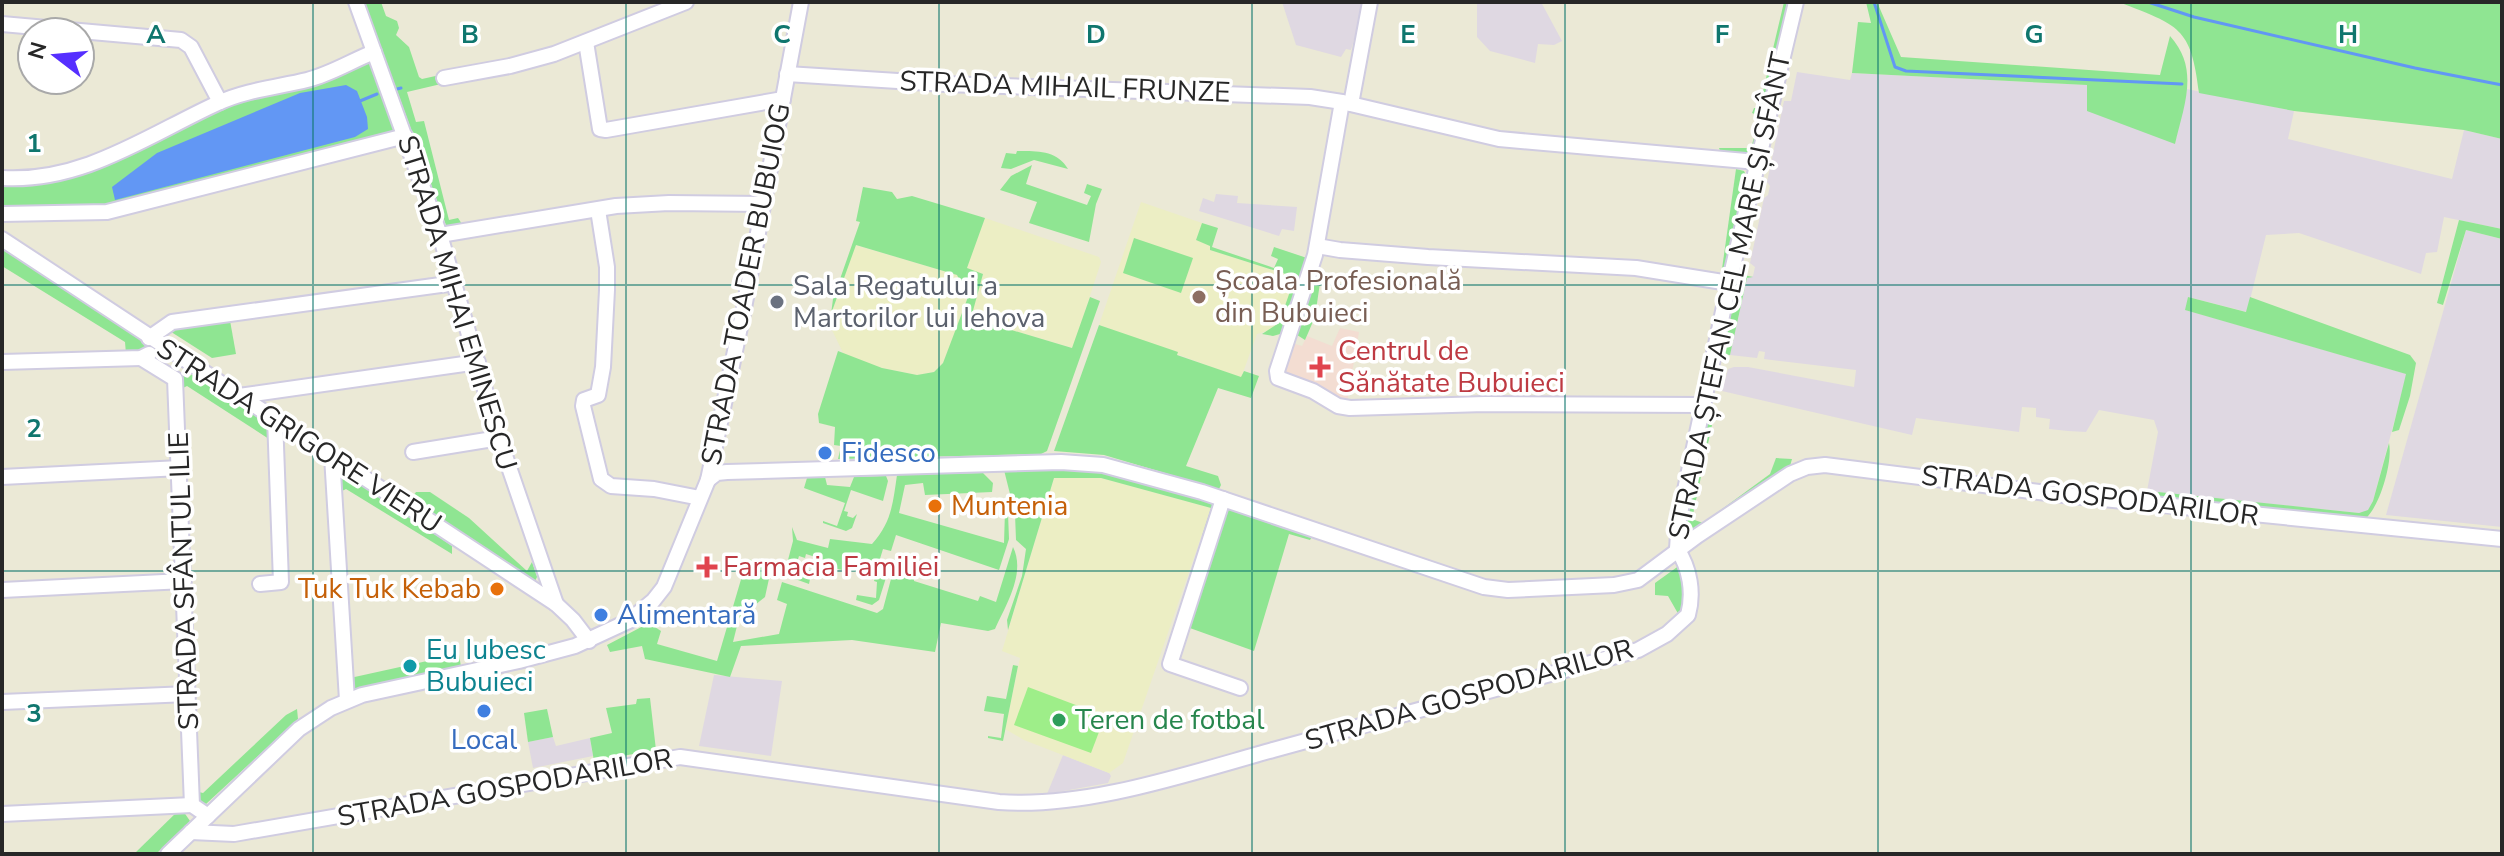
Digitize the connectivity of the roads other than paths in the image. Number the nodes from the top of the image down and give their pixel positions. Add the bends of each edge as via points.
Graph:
1 (356, 2) edge
2 (686, 2) edge
3 (801, 2) edge
4 (1370, 2) edge
5 (1796, 2) edge
6 (2, 24) edge
7 (586, 42) junction
8 (374, 52) junction
9 (787, 74) junction
10 (444, 78) dead end
11 (783, 99) junction
12 (220, 102) junction
13 (1347, 103) junction
14 (405, 136) junction
15 (1757, 162) junction
16 (2, 178) edge
17 (764, 204) junction
18 (598, 210) junction
19 (2, 214) edge
20 (440, 235) junction
21 (2, 239) edge
22 (1316, 250) junction
23 (455, 283) junction
24 (1729, 283) junction
25 (149, 338) junction
26 (163, 347) junction
27 (141, 358) junction
28 (2, 362) edge
29 (478, 362) junction
30 (239, 396) junction
31 (1704, 405) junction
32 (275, 418) junction
33 (499, 438) junction
34 (413, 452) dead end
35 (332, 456) junction
36 (180, 468) junction
37 (2, 477) edge
38 (708, 480) junction
39 (700, 498) junction
40 (1223, 499) junction
41 (2502, 539) edge
42 (1677, 549) junction
43 (184, 581) junction
44 (260, 584) dead end
45 (2, 590) edge
46 (556, 604) junction
47 (589, 641) junction
48 (1240, 688) dead end
49 (188, 694) junction
50 (347, 700) junction
51 (2, 702) edge
52 (192, 805) junction
53 (2, 814) edge
54 (208, 816) junction
55 (191, 832) junction
56 (168, 854) edge

1 - 8 street, STRADA MIHAI EMINESCU
2 - 7 street
3 - 9 street, STRADA TOADER BUBUIOG
4 - 13 street
5 - 15 street, STRADA ȘTEFAN CEL MARE ȘI SFÂNT
6 - 12 street via 181,40 191,47
7 - 10 street via 510,66
7 - 11 street via 600,129
8 - 12 street via 337,71
8 - 14 street, STRADA MIHAI EMINESCU
9 - 11 street, STRADA TOADER BUBUIOG
9 - 13 street, STRADA MIHAIL FRUNZE via 1289,95
11 - 17 street, STRADA TOADER BUBUIOG
12 - 16 street via 60,175
13 - 15 street, STRADA MIHAIL FRUNZE via 1499,139
13 - 22 street
14 - 19 street via 107,212
14 - 20 street, STRADA MIHAI EMINESCU
15 - 24 street, STRADA ȘTEFAN CEL MARE ȘI SFÂNT
17 - 18 street via 669,203
17 - 38 street, STRADA TOADER BUBUIOG
18 - 20 street
18 - 39 street via 607,267 604,360 598,395 584,400 583,406 601,479 611,486
20 - 23 street, STRADA MIHAI EMINESCU
21 - 25 street, STRADA GRIGORE VIERU
22 - 24 street via 1606,265
22 - 31 street via 1276,376 1338,406
23 - 25 street via 172,322
23 - 29 street, STRADA MIHAI EMINESCU
24 - 31 street, STRADA ȘTEFAN CEL MARE ȘI SFÂNT
25 - 26 street, STRADA GRIGORE VIERU
26 - 27 street
26 - 30 street, STRADA GRIGORE VIERU
27 - 28 street
27 - 36 street, STRADA SFÂNTUL ILIE via 175,379
29 - 30 street
29 - 33 street, STRADA MIHAI EMINESCU
30 - 32 street, STRADA GRIGORE VIERU
31 - 42 street, STRADA ȘTEFAN CEL MARE ȘI SFÂNT
32 - 35 street, STRADA GRIGORE VIERU
32 - 44 street via 281,582
33 - 34 street
33 - 46 street, STRADA MIHAI EMINESCU
35 - 46 street, STRADA GRIGORE VIERU
35 - 50 street
36 - 37 street
36 - 43 street, STRADA SFÂNTUL ILIE
38 - 39 street, STRADA TOADER BUBUIOG
38 - 40 street, STRADA ȘTEFAN CEL MARE ȘI SFÂNT via 727,472 1083,463
39 - 47 street, STRADA TOADER BUBUIOG via 671,572 653,601 629,621
40 - 42 street, STRADA ȘTEFAN CEL MARE ȘI SFÂNT via 1495,589 1627,584
40 - 48 street via 1170,664
41 - 42 street, STRADA GOSPODARILOR via 1825,465 1790,474
42 - 55 street, STRADA GOSPODARILOR via 1689,575 1688,615 1638,650 1169,778 1071,799 999,802 680,757 234,834
43 - 45 street
43 - 49 street, STRADA SFÂNTUL ILIE
46 - 47 street, STRADA GRIGORE VIERU
47 - 50 street, STRADA TOADER BUBUIOG
49 - 51 street
49 - 52 street, STRADA SFÂNTUL ILIE
50 - 54 street, STRADA TOADER BUBUIOG via 299,729
52 - 53 street
52 - 54 street
54 - 55 street, STRADA TOADER BUBUIOG
55 - 56 street, STRADA TOADER BUBUIOG

